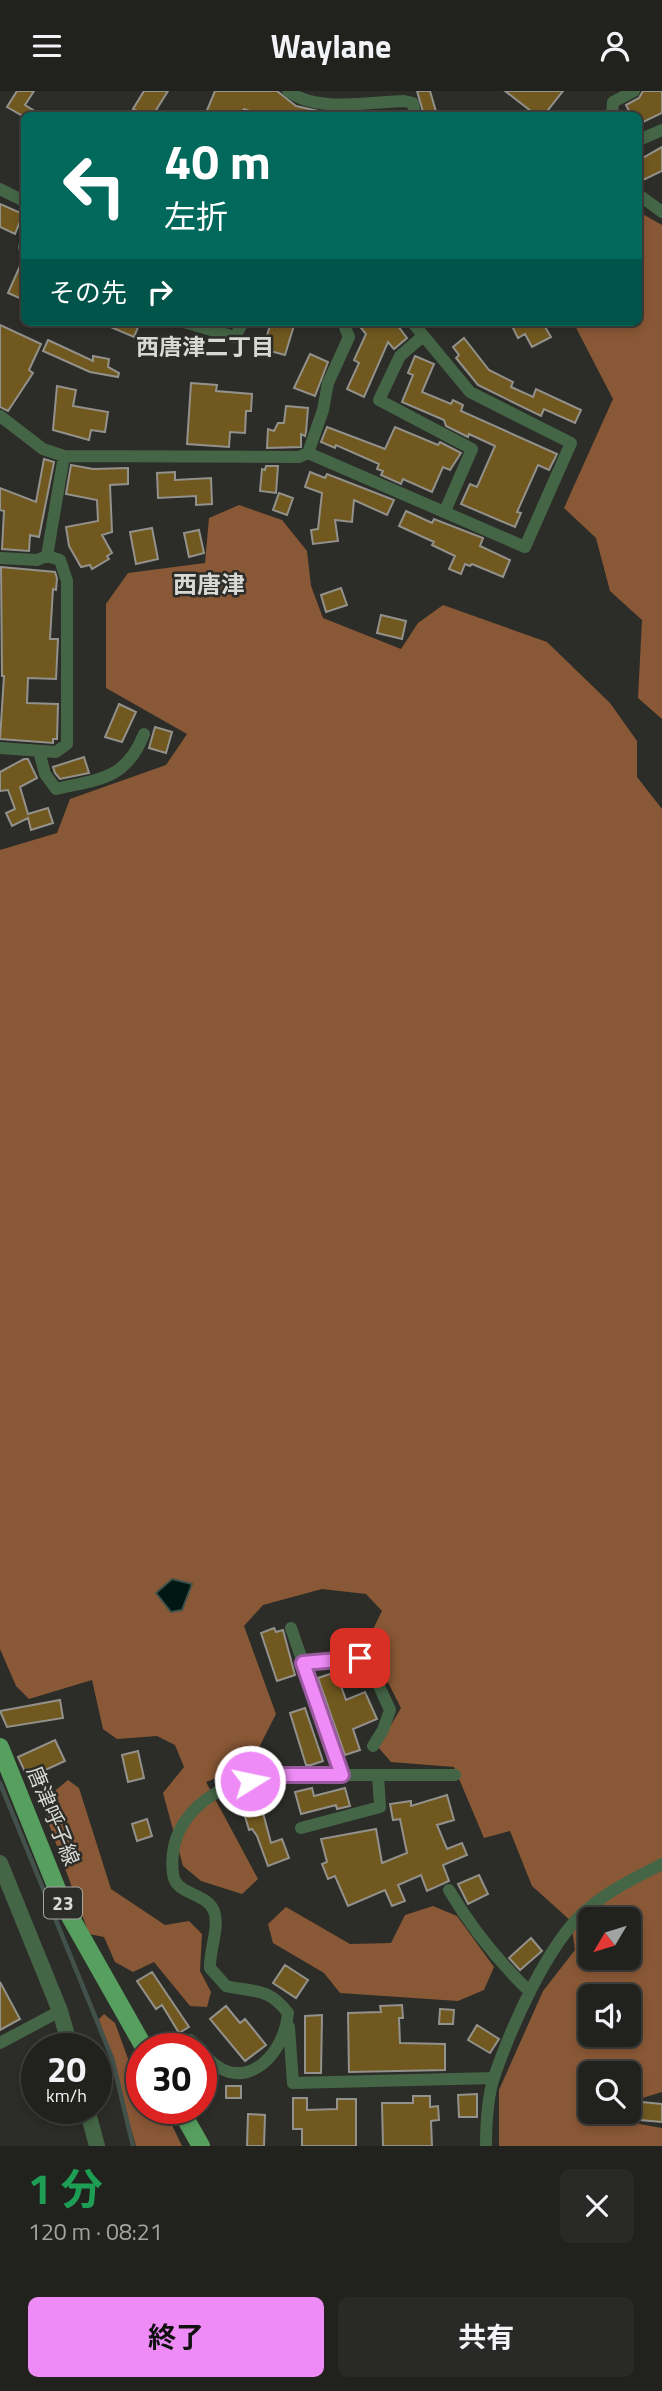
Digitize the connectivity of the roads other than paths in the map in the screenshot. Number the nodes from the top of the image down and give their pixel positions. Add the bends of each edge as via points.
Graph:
1 (288, 91) edge
2 (634, 91) edge
3 (404, 96) edge
4 (414, 112) edge
5 (612, 112) edge
6 (662, 130) edge
7 (642, 139) edge
8 (0, 190) edge
9 (642, 197) edge
10 (21, 200) edge
11 (662, 212) edge
12 (198, 326) edge
13 (241, 326) edge
14 (344, 326) edge
15 (415, 326) edge
16 (423, 336) junction
17 (0, 417) edge
18 (308, 453) junction
19 (64, 456) junction
20 (446, 511) junction
21 (47, 556) junction
22 (0, 558) edge
23 (144, 734) dead end
24 (0, 748) edge
25 (39, 751) junction
26 (291, 1628) dead end
27 (303, 1663) junction
28 (373, 1746) dead end
29 (0, 1747) edge
30 (342, 1775) junction
31 (378, 1775) junction
32 (454, 1775) dead end
33 (301, 1828) dead end
34 (0, 1863) edge
35 (662, 1864) edge
36 (449, 1890) dead end
37 (530, 1993) junction
38 (60, 2011) junction
39 (288, 2013) junction
40 (66, 2033) edge
41 (136, 2033) edge
42 (0, 2043) edge
43 (217, 2066) edge
44 (494, 2078) junction
45 (91, 2124) edge
46 (189, 2124) edge
47 (97, 2146) edge
48 (201, 2146) edge
49 (486, 2146) edge

1 - 3 street via 307,101 326,103
2 - 5 street via 613,102
3 - 4 street via 413,103
6 - 7 street
8 - 10 street
9 - 11 street
12 - 13 street via 235,337
14 - 18 street via 349,338 328,383
15 - 16 street
16 - 20 street via 400,356 379,400 472,449
16 - 20 street via 470,392 571,443 525,547
17 - 19 street via 43,449
18 - 19 street via 299,457
18 - 20 street
19 - 21 street
21 - 22 street via 37,560
21 - 25 street via 60,560 67,581 67,744 56,752
23 - 25 street via 135,757 109,777 56,789
24 - 25 street
26 - 27 street
27 - 28 street via 360,1658 373,1673 390,1710
27 - 30 street
29 - 41 main road, 唐津呼子線 / 23 via 63,1904
30 - 31 street
30 - 39 street via 269,1775 231,1787 197,1804 174,1845 173,1877 180,1887 212,1907 216,1917 209,1957 218,1980 226,1986 266,1991
31 - 32 street
31 - 33 street via 380,1807
34 - 38 street
35 - 37 street via 616,1888 583,1913
36 - 37 street via 476,1933
37 - 44 street
38 - 40 street
38 - 42 street
39 - 43 street via 286,2031 258,2068 243,2074
39 - 44 street via 292,2083
44 - 49 street via 485,2121
45 - 47 street
46 - 48 main road

